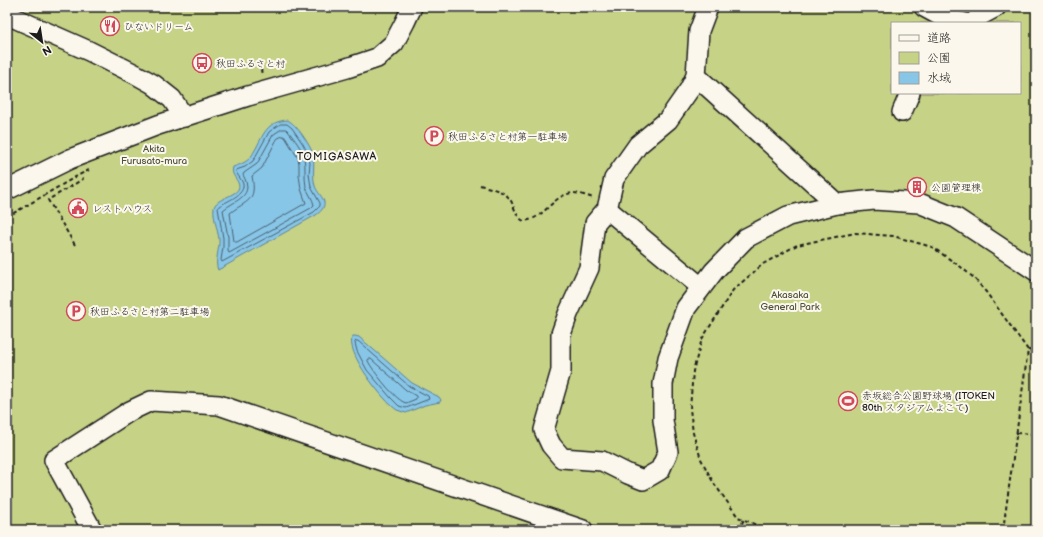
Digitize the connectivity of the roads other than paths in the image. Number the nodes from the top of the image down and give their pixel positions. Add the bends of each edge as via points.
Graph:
1 (412, 7) edge
2 (708, 7) edge
3 (924, 7) edge
4 (996, 7) edge
5 (7, 14) edge
6 (961, 22) edge
7 (974, 22) edge
8 (696, 76) junction
9 (910, 94) edge
10 (902, 112) dead end
11 (184, 117) junction
12 (7, 190) edge
13 (837, 204) junction
14 (608, 205) junction
15 (1036, 270) edge
16 (701, 287) junction
17 (92, 530) edge
18 (583, 530) edge

1 - 11 street via 394,43 377,58
2 - 8 street via 699,31
3 - 6 street via 946,19
4 - 7 street
5 - 11 street via 89,51 153,84 172,100
8 - 13 street
8 - 14 street via 668,120 638,145 618,173 614,179
9 - 10 street
11 - 12 street via 70,159
13 - 15 street via 874,200 919,203 956,218
13 - 16 street via 788,216 746,238
14 - 16 street
14 - 16 street via 595,223 589,268 561,334 561,371 544,430 551,445 562,458 602,461 643,480 660,470 668,452 663,420 663,384 668,358 686,308
17 - 18 street via 54,460 130,411 151,401 219,405

